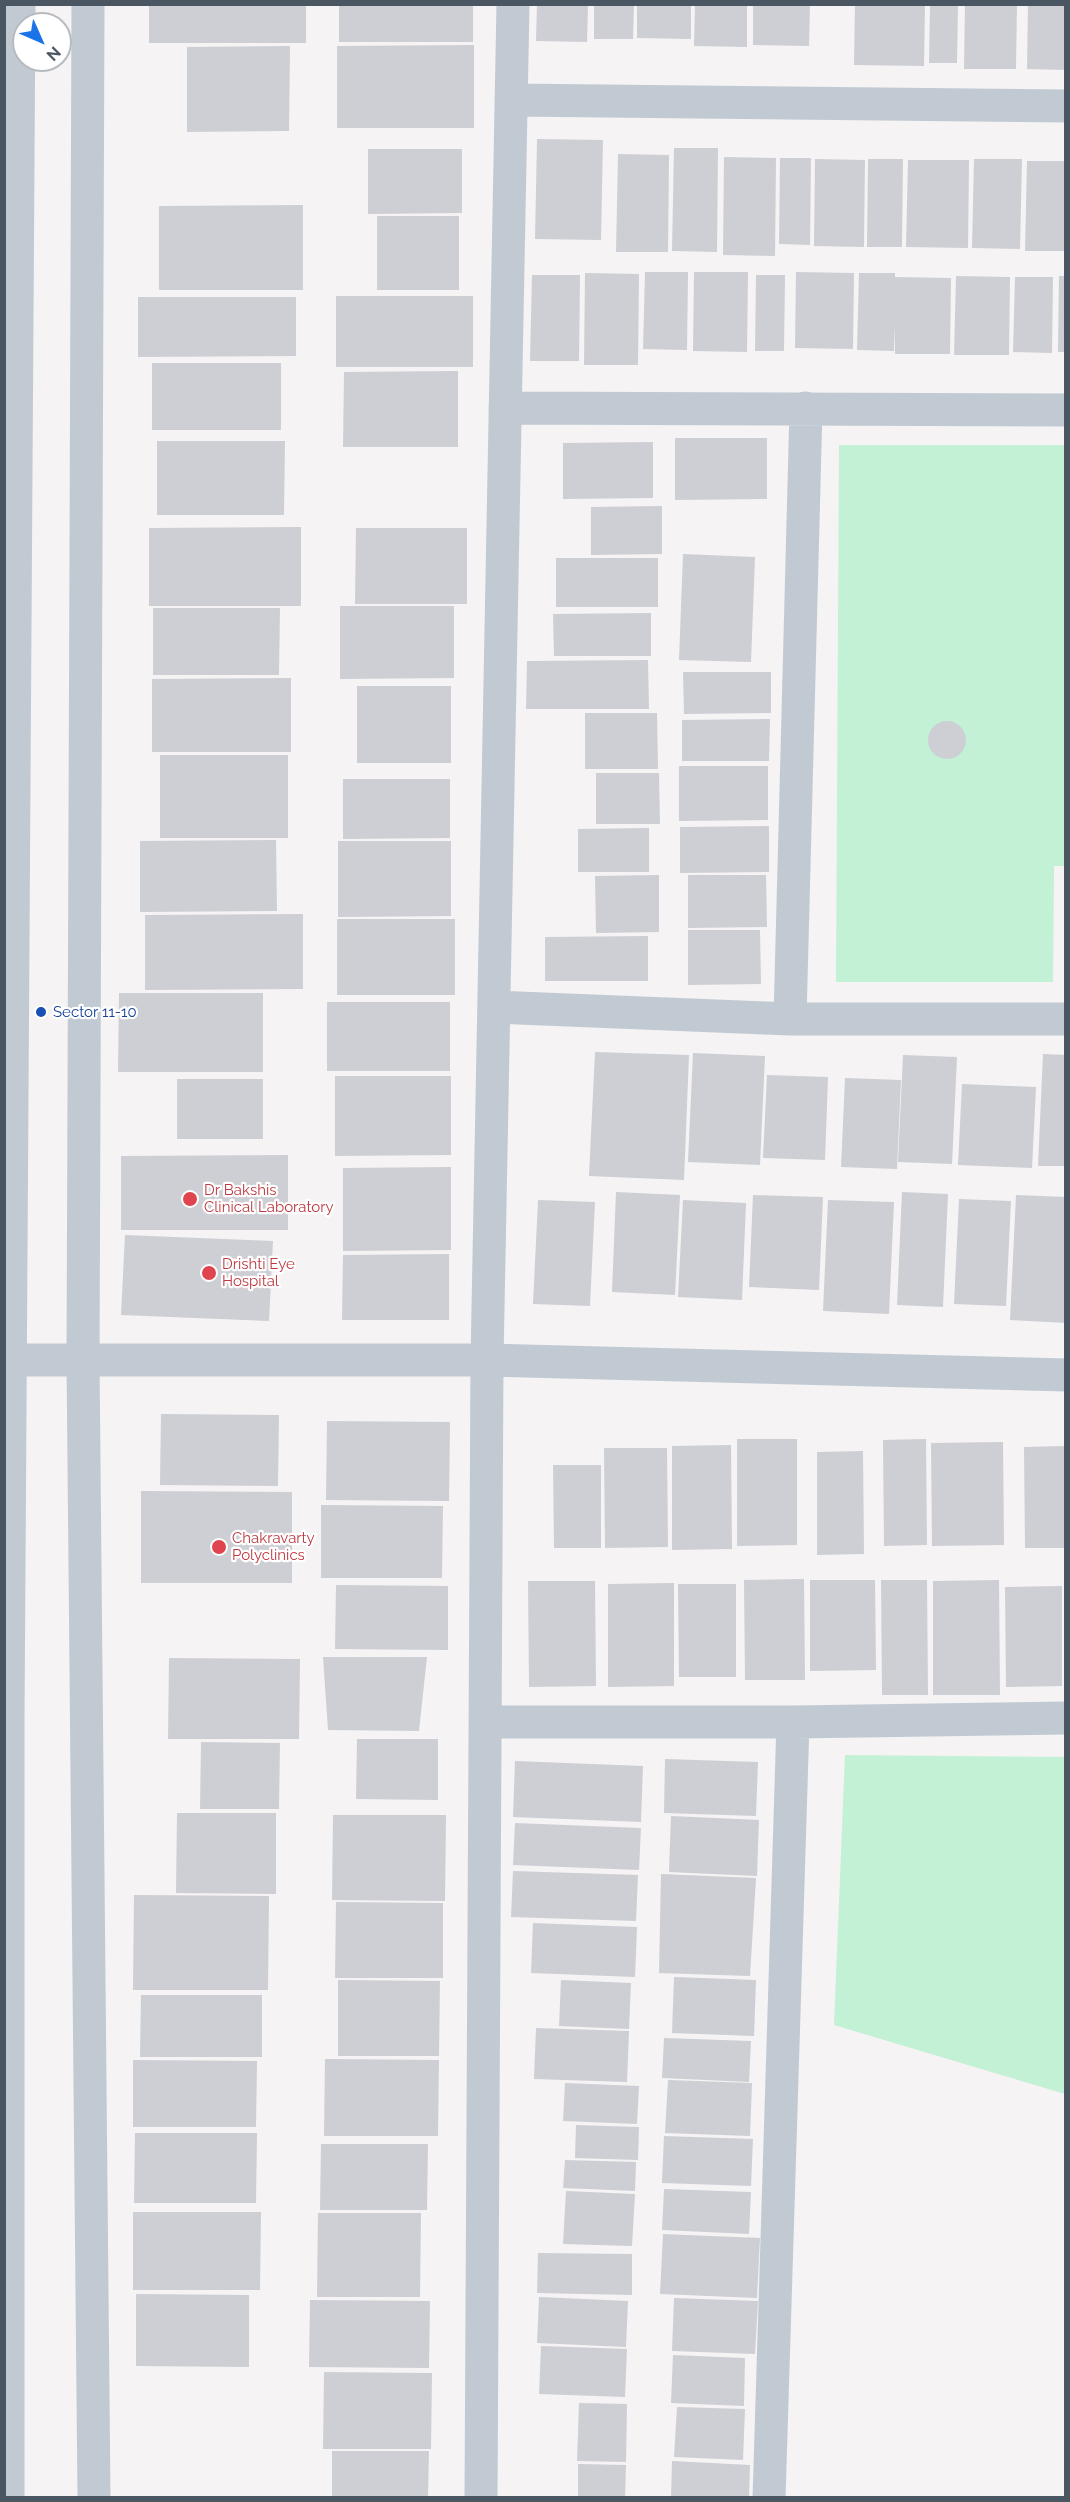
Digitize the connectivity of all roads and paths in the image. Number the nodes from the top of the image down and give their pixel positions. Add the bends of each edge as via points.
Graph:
1 (20, 4) edge
2 (88, 4) edge
3 (513, 4) edge
4 (511, 100) junction
5 (1065, 106) edge
6 (505, 408) junction
7 (806, 408) junction
8 (1065, 410) edge
9 (9, 788) edge
10 (494, 1007) junction
11 (790, 1019) junction
12 (1065, 1019) edge
13 (7, 1360) edge
14 (83, 1360) junction
15 (487, 1360) junction
16 (1065, 1375) edge
17 (1065, 1718) edge
18 (486, 1722) junction
19 (793, 1722) junction
20 (8, 2498) edge
21 (94, 2498) edge
22 (481, 2498) edge
23 (769, 2498) edge

1 - 9 street
2 - 14 street
3 - 4 street
4 - 5 street
4 - 6 street
6 - 7 street
6 - 10 street
7 - 8 street
7 - 11 street
9 - 13 street
10 - 11 street
10 - 15 street
11 - 12 street
13 - 14 street
13 - 20 street
14 - 15 street
14 - 21 street
15 - 16 street
15 - 18 street
17 - 19 street
18 - 19 street
18 - 22 street
19 - 23 street

